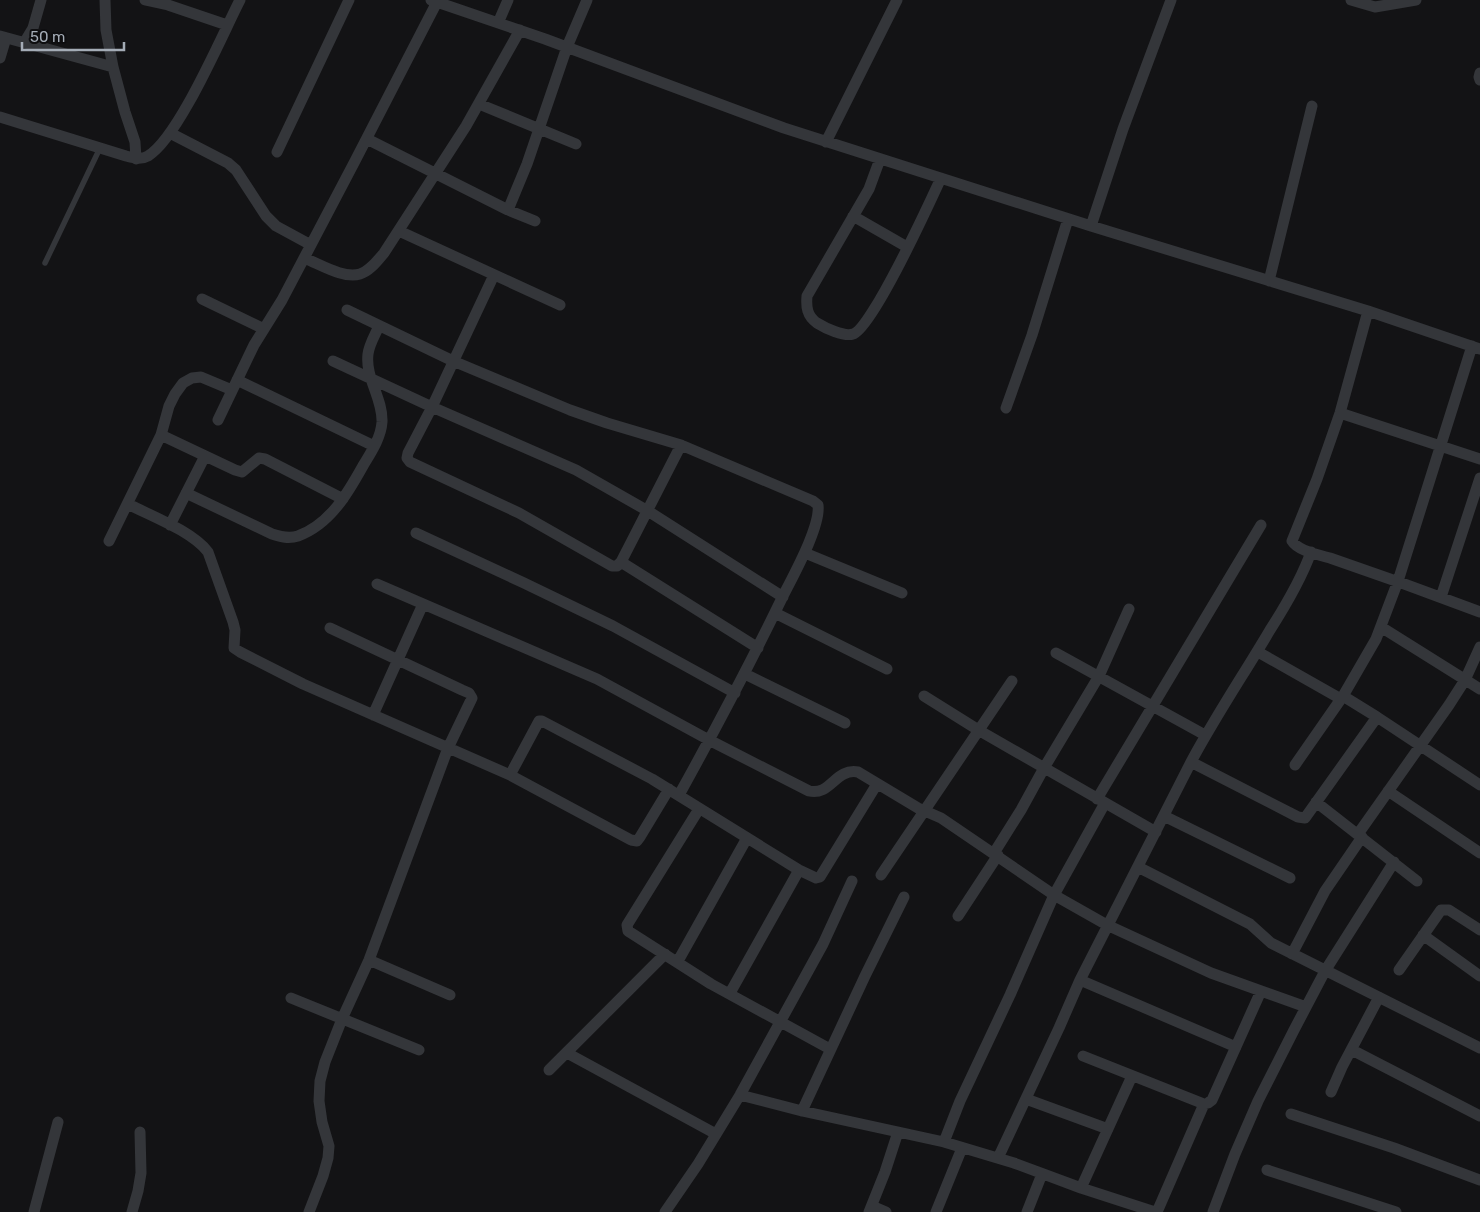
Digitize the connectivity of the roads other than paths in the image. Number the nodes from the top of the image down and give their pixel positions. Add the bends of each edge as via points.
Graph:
1 (41, 0) edge
2 (105, 0) edge
3 (145, 0) edge
4 (240, 0) edge
5 (349, 0) edge
6 (508, 0) edge
7 (587, 0) edge
8 (897, 0) edge
9 (1171, 0) edge
10 (1351, 0) edge
11 (1416, 0) edge
12 (434, 1) edge
13 (498, 23) junction
14 (227, 25) junction
15 (520, 30) junction
16 (3, 37) edge
17 (24, 43) junction
18 (567, 47) junction
19 (0, 58) edge
20 (113, 67) junction
21 (1480, 74) edge
22 (1480, 80) edge
23 (479, 104) junction
24 (1312, 106) dead end
25 (0, 118) edge
26 (539, 130) junction
27 (170, 134) junction
28 (367, 139) junction
29 (826, 142) junction
30 (576, 144) dead end
31 (100, 148) junction
32 (277, 152) dead end
33 (136, 159) junction
34 (880, 159) junction
35 (436, 174) junction
36 (941, 178) junction
37 (508, 210) junction
38 (853, 216) junction
39 (1068, 219) junction
40 (535, 221) dead end
41 (1091, 226) junction
42 (399, 231) junction
43 (311, 244) junction
44 (907, 246) junction
45 (304, 258) junction
46 (45, 263) dead end
47 (494, 275) junction
48 (1269, 281) junction
49 (202, 299) dead end
50 (560, 305) dead end
51 (347, 310) dead end
52 (1368, 311) junction
53 (379, 326) junction
54 (264, 329) junction
55 (1476, 348) edge
56 (333, 361) dead end
57 (453, 361) junction
58 (372, 379) junction
59 (234, 385) junction
60 (432, 407) junction
61 (1006, 408) dead end
62 (1340, 412) junction
63 (218, 420) dead end
64 (161, 435) junction
65 (681, 445) junction
66 (374, 446) junction
67 (1441, 447) junction
68 (205, 456) junction
69 (1480, 459) edge
70 (1480, 478) edge
71 (186, 493) junction
72 (343, 499) junction
73 (128, 504) junction
74 (648, 511) junction
75 (1261, 525) dead end
76 (170, 526) junction
77 (416, 534) dead end
78 (109, 541) dead end
79 (1311, 552) junction
80 (805, 553) junction
81 (621, 562) junction
82 (1398, 581) junction
83 (376, 584) dead end
84 (902, 593) dead end
85 (783, 597) junction
86 (1441, 597) junction
87 (423, 604) junction
88 (1129, 608) dead end
89 (1480, 612) edge
90 (775, 613) junction
91 (1381, 627) junction
92 (330, 628) dead end
93 (1480, 647) edge
94 (758, 648) junction
95 (1258, 652) junction
96 (1056, 653) dead end
97 (398, 660) junction
98 (887, 670) dead end
99 (744, 674) junction
100 (1099, 676) junction
101 (1012, 680) dead end
102 (1465, 680) junction
103 (1480, 689) edge
104 (735, 693) junction
105 (924, 696) dead end
106 (1342, 698) junction
107 (1153, 706) junction
108 (373, 715) junction
109 (1377, 717) junction
110 (845, 723) dead end
111 (980, 731) junction
112 (1205, 735) junction
113 (710, 740) junction
114 (1420, 746) junction
115 (448, 748) junction
116 (1191, 762) junction
117 (1295, 765) dead end
118 (1044, 768) junction
119 (510, 775) junction
120 (877, 784) junction
121 (1480, 785) edge
122 (1388, 791) junction
123 (674, 792) junction
124 (1101, 801) junction
125 (1316, 802) junction
126 (698, 809) junction
127 (925, 811) junction
128 (1164, 816) junction
129 (1156, 832) junction
130 (1360, 835) junction
131 (747, 838) junction
132 (1480, 853) edge
133 (996, 854) junction
134 (1394, 862) junction
135 (1138, 868) junction
136 (799, 870) junction
137 (881, 875) dead end
138 (1290, 878) dead end
139 (1417, 881) dead end
140 (852, 882) dead end
141 (1054, 895) junction
142 (904, 897) dead end
143 (958, 916) dead end
144 (1107, 925) junction
145 (1480, 930) edge
146 (1422, 935) junction
147 (665, 954) junction
148 (1292, 954) junction
149 (369, 960) junction
150 (678, 962) junction
151 (1400, 970) dead end
152 (1325, 971) junction
153 (1480, 976) edge
154 (1080, 980) junction
155 (1261, 991) junction
156 (730, 993) junction
157 (450, 995) dead end
158 (1379, 997) junction
159 (291, 998) dead end
160 (1306, 1007) junction
161 (342, 1019) junction
162 (780, 1022) junction
163 (1236, 1047) junction
164 (1480, 1048) edge
165 (830, 1049) junction
166 (419, 1050) dead end
167 (1352, 1050) junction
168 (567, 1053) junction
169 (1083, 1056) dead end
170 (549, 1070) dead end
171 (1132, 1076) junction
172 (1331, 1092) dead end
173 (740, 1095) junction
174 (1026, 1099) junction
175 (1204, 1104) junction
176 (802, 1111) junction
177 (1291, 1114) dead end
178 (1480, 1116) edge
179 (58, 1122) dead end
180 (1108, 1129) junction
181 (140, 1132) dead end
182 (898, 1132) junction
183 (716, 1134) junction
184 (944, 1142) junction
185 (962, 1148) junction
186 (998, 1158) junction
187 (1267, 1170) dead end
188 (1042, 1174) junction
189 (1480, 1180) edge
190 (1080, 1188) junction
191 (1121, 1201) junction
192 (871, 1209) edge
193 (34, 1212) edge
194 (132, 1212) edge
195 (309, 1212) edge
196 (665, 1212) edge
197 (886, 1212) edge
198 (936, 1212) edge
199 (1027, 1212) edge
200 (1116, 1212) edge
201 (1156, 1212) edge
202 (1213, 1212) edge
203 (1396, 1212) edge

1 - 17 street via 33,28
2 - 20 street via 106,30
3 - 14 street
4 - 14 street
5 - 32 street
6 - 13 street
7 - 18 street
8 - 29 street
9 - 41 street via 1122,129
10 - 11 street via 1375,7
12 - 13 street
12 - 28 street
13 - 15 street
14 - 27 street
15 - 18 street
15 - 23 street
16 - 17 street
16 - 19 street
17 - 20 street
18 - 26 street
18 - 29 street
20 - 33 street via 135,142
21 - 22 street
23 - 26 street
23 - 35 street
24 - 48 street
25 - 31 street
26 - 30 street
26 - 37 street
27 - 33 street via 158,149
27 - 43 street via 228,163 276,226
28 - 35 street
28 - 43 street
29 - 34 street
31 - 33 street
31 - 46 lane
34 - 36 street
34 - 38 street via 869,189
35 - 37 street
35 - 42 street
36 - 39 street
36 - 44 street
37 - 40 street
38 - 44 street
38 - 44 street via 807,296 810,317 819,324 846,335 861,329 879,302
39 - 41 street
39 - 61 street
41 - 48 street
42 - 45 street via 384,253 361,274 340,272
42 - 47 street
43 - 45 street
45 - 54 street
47 - 50 street
47 - 57 street
48 - 52 street
49 - 54 street
51 - 53 street
52 - 55 street
52 - 62 street
53 - 57 street
53 - 58 street via 368,354
54 - 59 street
55 - 67 street
56 - 58 street
57 - 60 street
57 - 65 street via 570,410
58 - 60 street
58 - 66 street via 382,422
59 - 63 street
59 - 64 street via 201,377 183,382 169,406
59 - 66 street
60 - 74 street via 576,470
60 - 81 street via 408,453 410,462 519,513 607,564 617,566
62 - 67 street
62 - 79 street via 1293,535 1294,545
64 - 68 street
64 - 73 street
65 - 74 street
65 - 80 street via 818,505 817,519
66 - 72 street
67 - 69 street
67 - 82 street
68 - 71 street
68 - 72 street via 242,472 259,458 265,459
70 - 86 street
71 - 72 street via 286,538 299,536 322,522
71 - 76 street
73 - 76 street
73 - 78 street
74 - 81 street
74 - 85 street
75 - 107 street
76 - 108 street via 197,540 208,552 233,622 234,648
77 - 104 street via 604,622
79 - 82 street
79 - 95 street via 1304,572
80 - 84 street
80 - 85 street
81 - 94 street
82 - 86 street
82 - 91 street
83 - 87 street
85 - 90 street
86 - 89 street
87 - 97 street
87 - 113 street via 597,679
88 - 100 street
90 - 94 street
90 - 98 street
91 - 102 street
91 - 106 street
92 - 97 street
93 - 102 street
94 - 99 street
95 - 106 street
95 - 112 street
96 - 100 street
97 - 108 street
97 - 115 street via 469,693 472,698
99 - 104 street
99 - 110 street
100 - 107 street
100 - 118 street
101 - 111 street
102 - 103 street
102 - 114 street
104 - 113 street
105 - 111 street
106 - 109 street
106 - 117 street
107 - 112 street
107 - 124 street
108 - 115 street
109 - 114 street
109 - 125 street
111 - 118 street
111 - 127 street
112 - 116 street
113 - 120 street via 809,791 817,793 851,771
113 - 123 street
114 - 121 street
114 - 122 street
115 - 119 street
115 - 149 street
116 - 125 street via 1301,818
116 - 128 street
118 - 124 street
118 - 133 street
119 - 123 street via 636,841
119 - 123 street via 542,720
120 - 127 street
120 - 136 street via 820,878
122 - 130 street
122 - 132 street
123 - 126 street
124 - 129 street
124 - 141 street
125 - 130 street
126 - 131 street
126 - 147 street via 627,925 631,934
127 - 133 street
127 - 137 street
128 - 129 street
128 - 138 street
129 - 135 street
130 - 134 street
130 - 148 street via 1325,891
131 - 136 street
131 - 150 street
133 - 141 street
133 - 143 street
134 - 139 street
134 - 152 street
135 - 144 street
135 - 148 street via 1250,924 1265,940
136 - 156 street
140 - 162 street via 823,944
141 - 144 street
141 - 184 street
142 - 165 street
144 - 154 street
144 - 155 street
145 - 146 street via 1445,909 1438,912
146 - 151 street
146 - 153 street
147 - 150 street
147 - 168 street
148 - 152 street
149 - 157 street
149 - 161 street
150 - 156 street
152 - 158 street
152 - 160 street
154 - 163 street
154 - 174 street
155 - 160 street
155 - 163 street
156 - 162 street
158 - 164 street
158 - 167 street
159 - 161 street
160 - 202 street via 1258,1102
161 - 166 street
161 - 195 street via 320,1081 328,1158
162 - 165 street
162 - 173 street
163 - 175 street via 1212,1100
165 - 176 street
167 - 172 street
167 - 178 street
168 - 170 street
168 - 183 street
169 - 171 street
171 - 175 street
171 - 180 street
173 - 176 street
173 - 183 street
174 - 180 street
174 - 186 street
175 - 201 street
176 - 182 street
177 - 189 street
179 - 193 street
180 - 190 street
181 - 194 street via 141,1172
182 - 184 street
182 - 192 street
183 - 196 street
184 - 185 street
185 - 186 street
185 - 198 street
186 - 188 street
187 - 203 street
188 - 190 street
188 - 199 street
190 - 191 street
191 - 200 street
191 - 201 street
192 - 197 street

